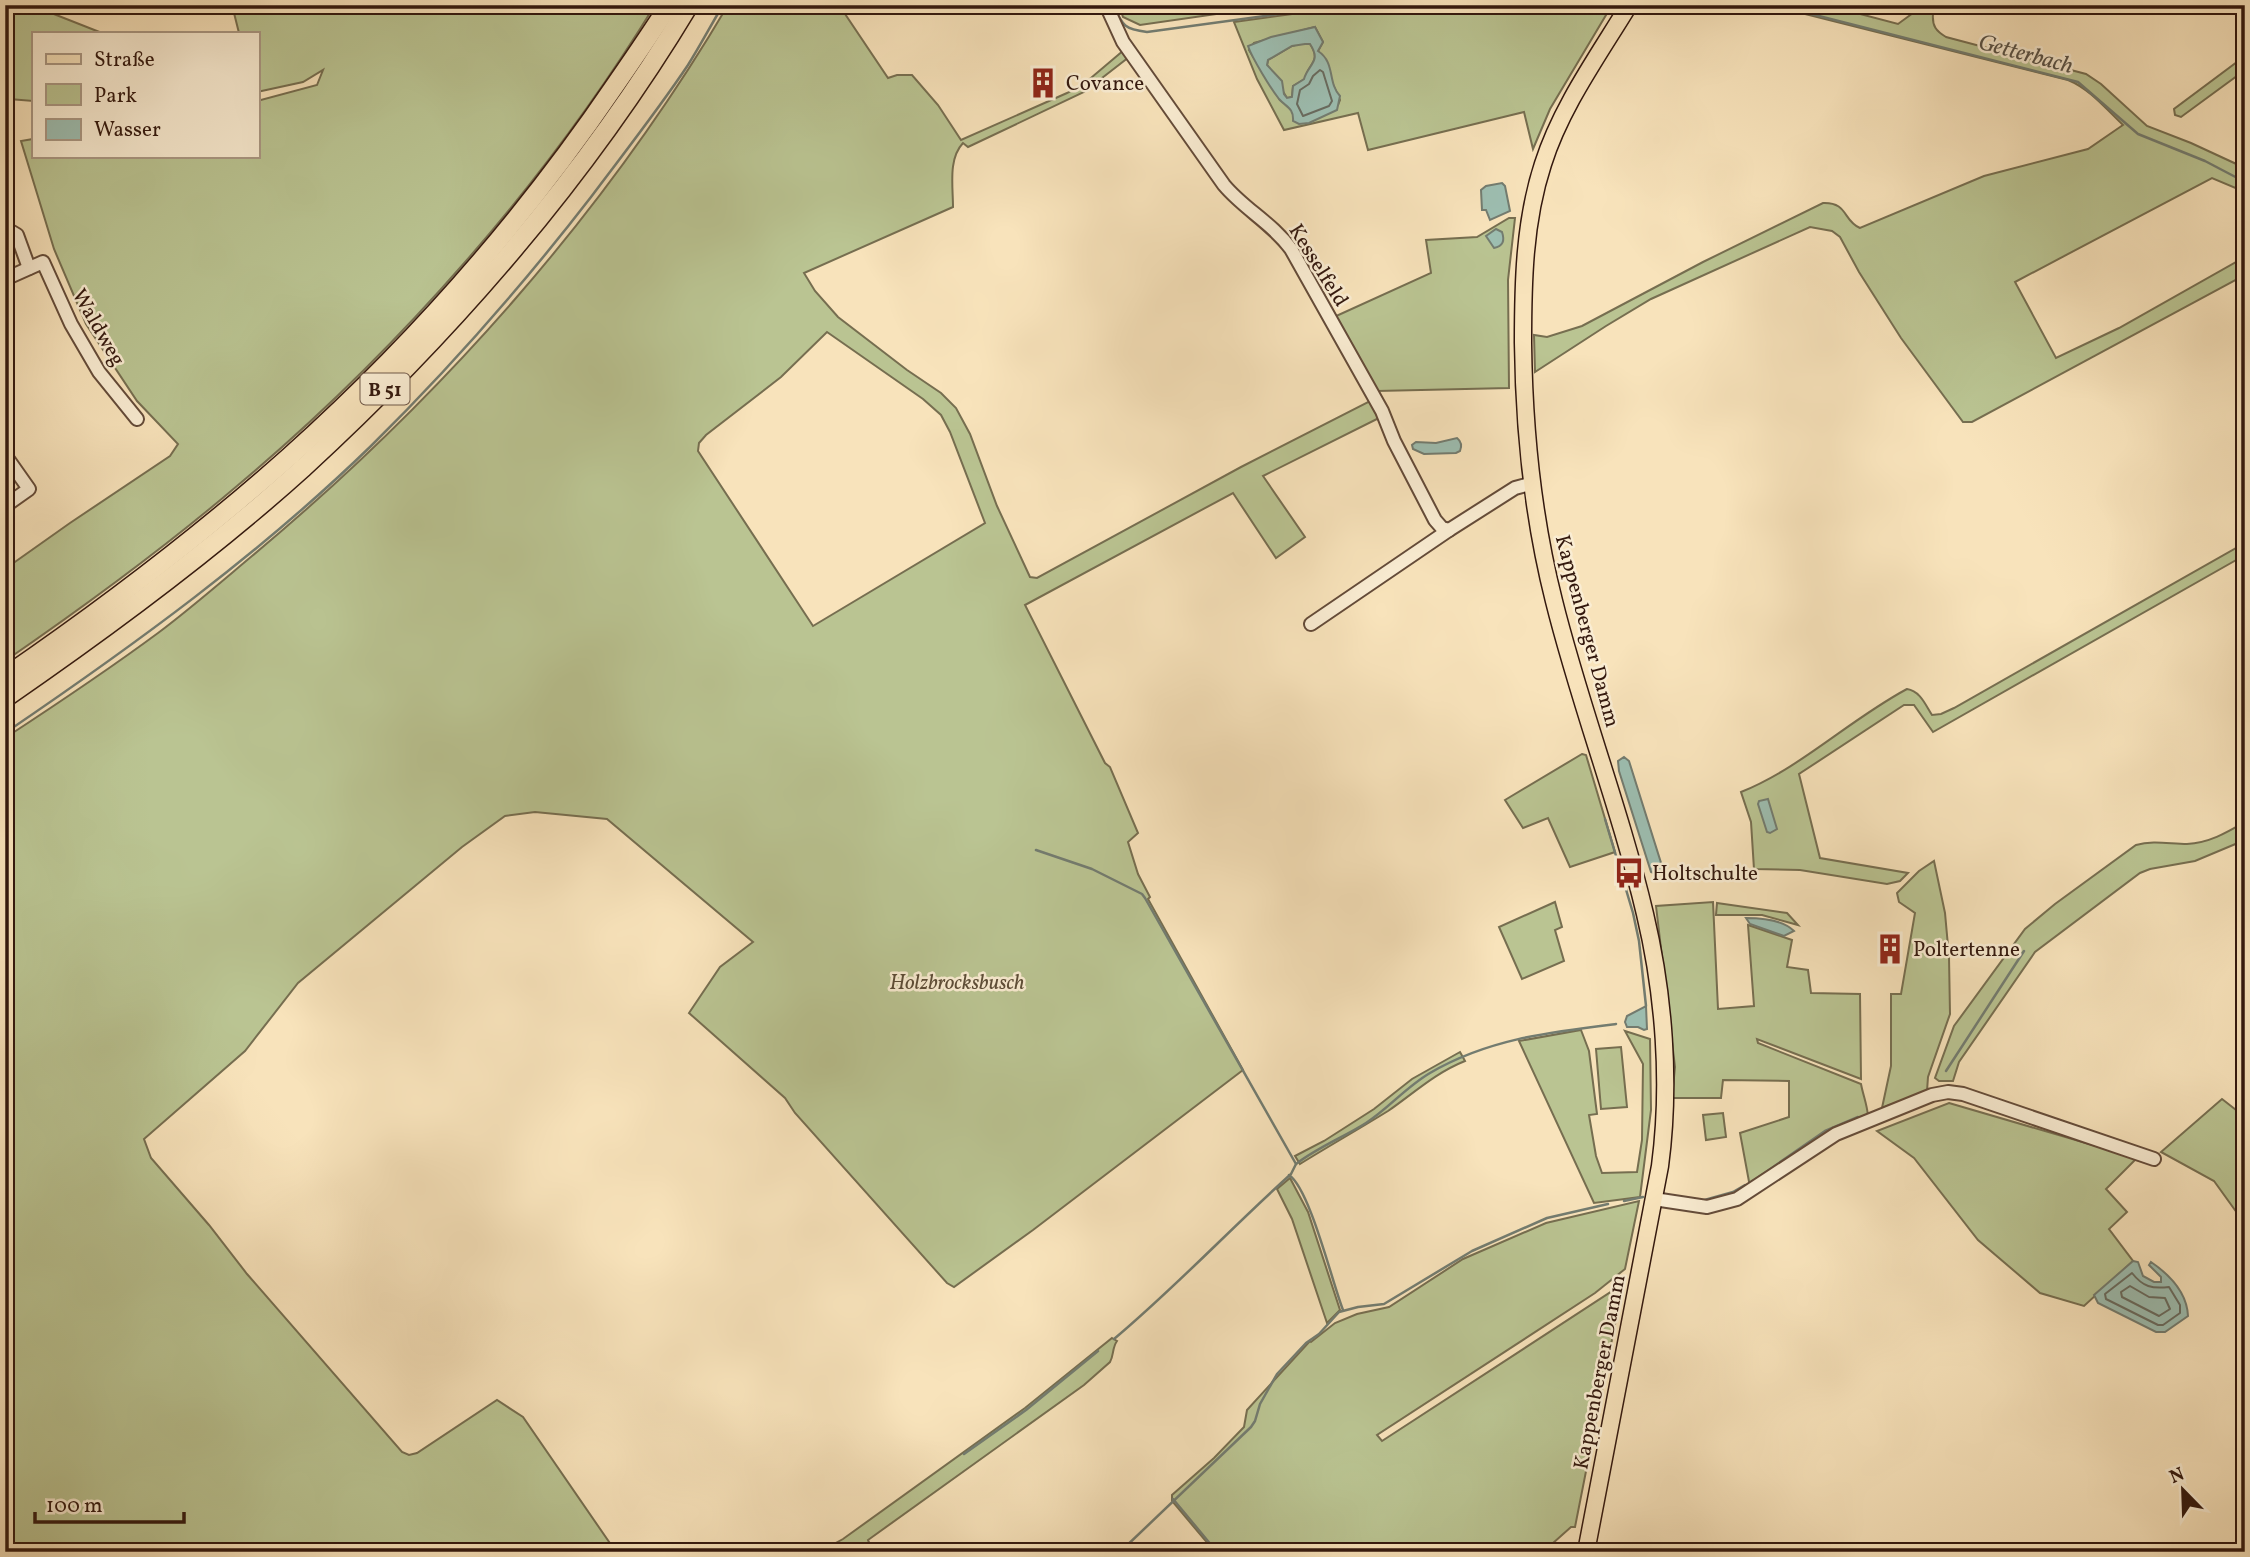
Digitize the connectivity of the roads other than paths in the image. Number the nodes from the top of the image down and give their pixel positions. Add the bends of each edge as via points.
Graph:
1 (669, 5) edge
2 (689, 5) edge
3 (1106, 5) edge
4 (1629, 5) edge
5 (5, 233) edge
6 (29, 268) junction
7 (5, 279) edge
8 (137, 419) dead end
9 (5, 455) edge
10 (1532, 483) junction
11 (5, 506) edge
12 (1448, 530) junction
13 (1311, 624) dead end
14 (5, 677) edge
15 (5, 698) edge
16 (2154, 1159) dead end
17 (1654, 1199) junction
18 (1586, 1552) edge

1 - 14 highway, B 51 via 539,190 389,361 218,518
2 - 15 highway, B 51 via 556,196 454,317 390,383 301,470 229,531 145,598
3 - 12 street, Kesselfeld via 1123,42 1224,186 1276,230 1291,249 1382,411 1435,520
4 - 10 main road, Kappenberger Damm via 1556,131 1530,215 1524,362
5 - 6 street via 17,235
6 - 7 street
6 - 8 street, Waldweg via 43,262 93,362
9 - 11 street via 29,489
10 - 12 street via 1515,488
10 - 17 main road, Kappenberger Damm via 1555,606 1629,853 1652,950 1665,1102
12 - 13 street
16 - 17 street via 1948,1092 1836,1134 1737,1199 1707,1207
17 - 18 main road, Kappenberger Damm

